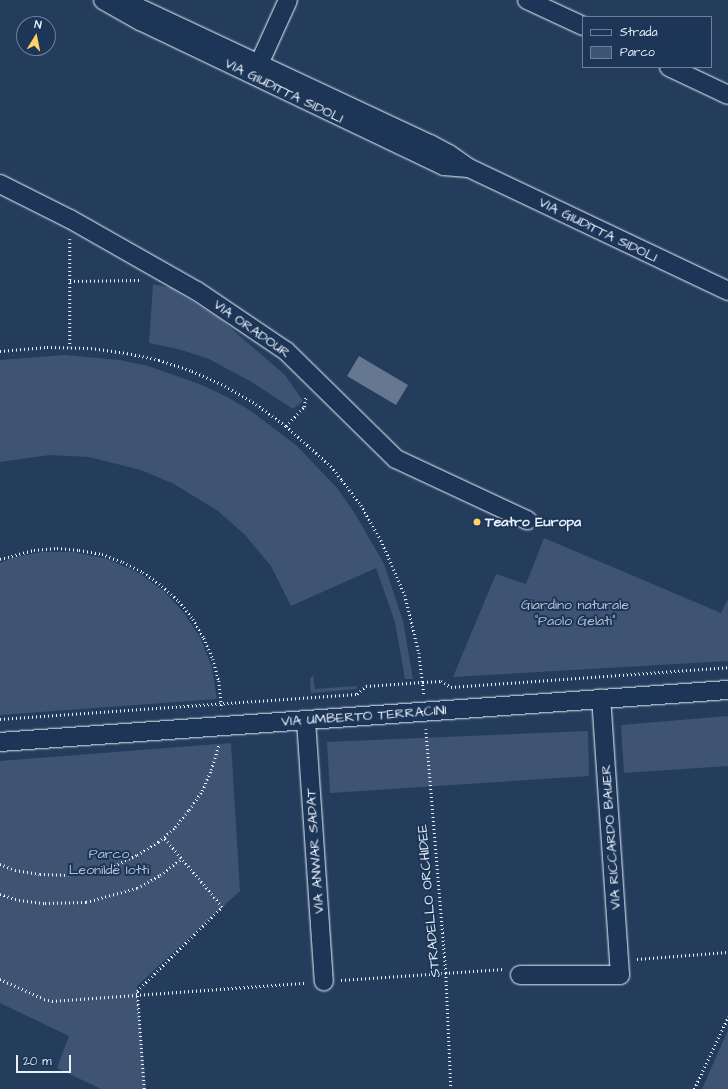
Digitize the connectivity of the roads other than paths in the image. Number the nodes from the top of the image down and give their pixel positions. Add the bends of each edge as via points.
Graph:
1 (103, 0) edge
2 (122, 0) edge
3 (288, 0) edge
4 (527, 0) edge
5 (582, 26) edge
6 (259, 64) junction
7 (671, 68) edge
8 (728, 95) edge
9 (469, 168) junction
10 (0, 184) edge
11 (728, 291) edge
12 (527, 520) dead end
13 (728, 690) edge
14 (601, 699) junction
15 (306, 720) junction
16 (0, 742) edge
17 (520, 975) dead end
18 (324, 982) dead end

1 - 9 street, VIA GIUDITTA SIDOLI via 140,21 444,166
2 - 6 street, VIA GIUDITTA SIDOLI
3 - 6 street
4 - 5 street
6 - 9 street, VIA GIUDITTA SIDOLI via 430,144
7 - 8 street
9 - 11 street, VIA GIUDITTA SIDOLI
10 - 12 street, VIA ORADOUR via 70,219 197,291 286,350 396,459
13 - 14 street, VIA UMBERTO TERRACINI
14 - 15 street, VIA UMBERTO TERRACINI
14 - 17 street, VIA RICCARDO BAUER via 620,975
15 - 16 street, VIA UMBERTO TERRACINI
15 - 18 street, VIA ANWAR SADAT

